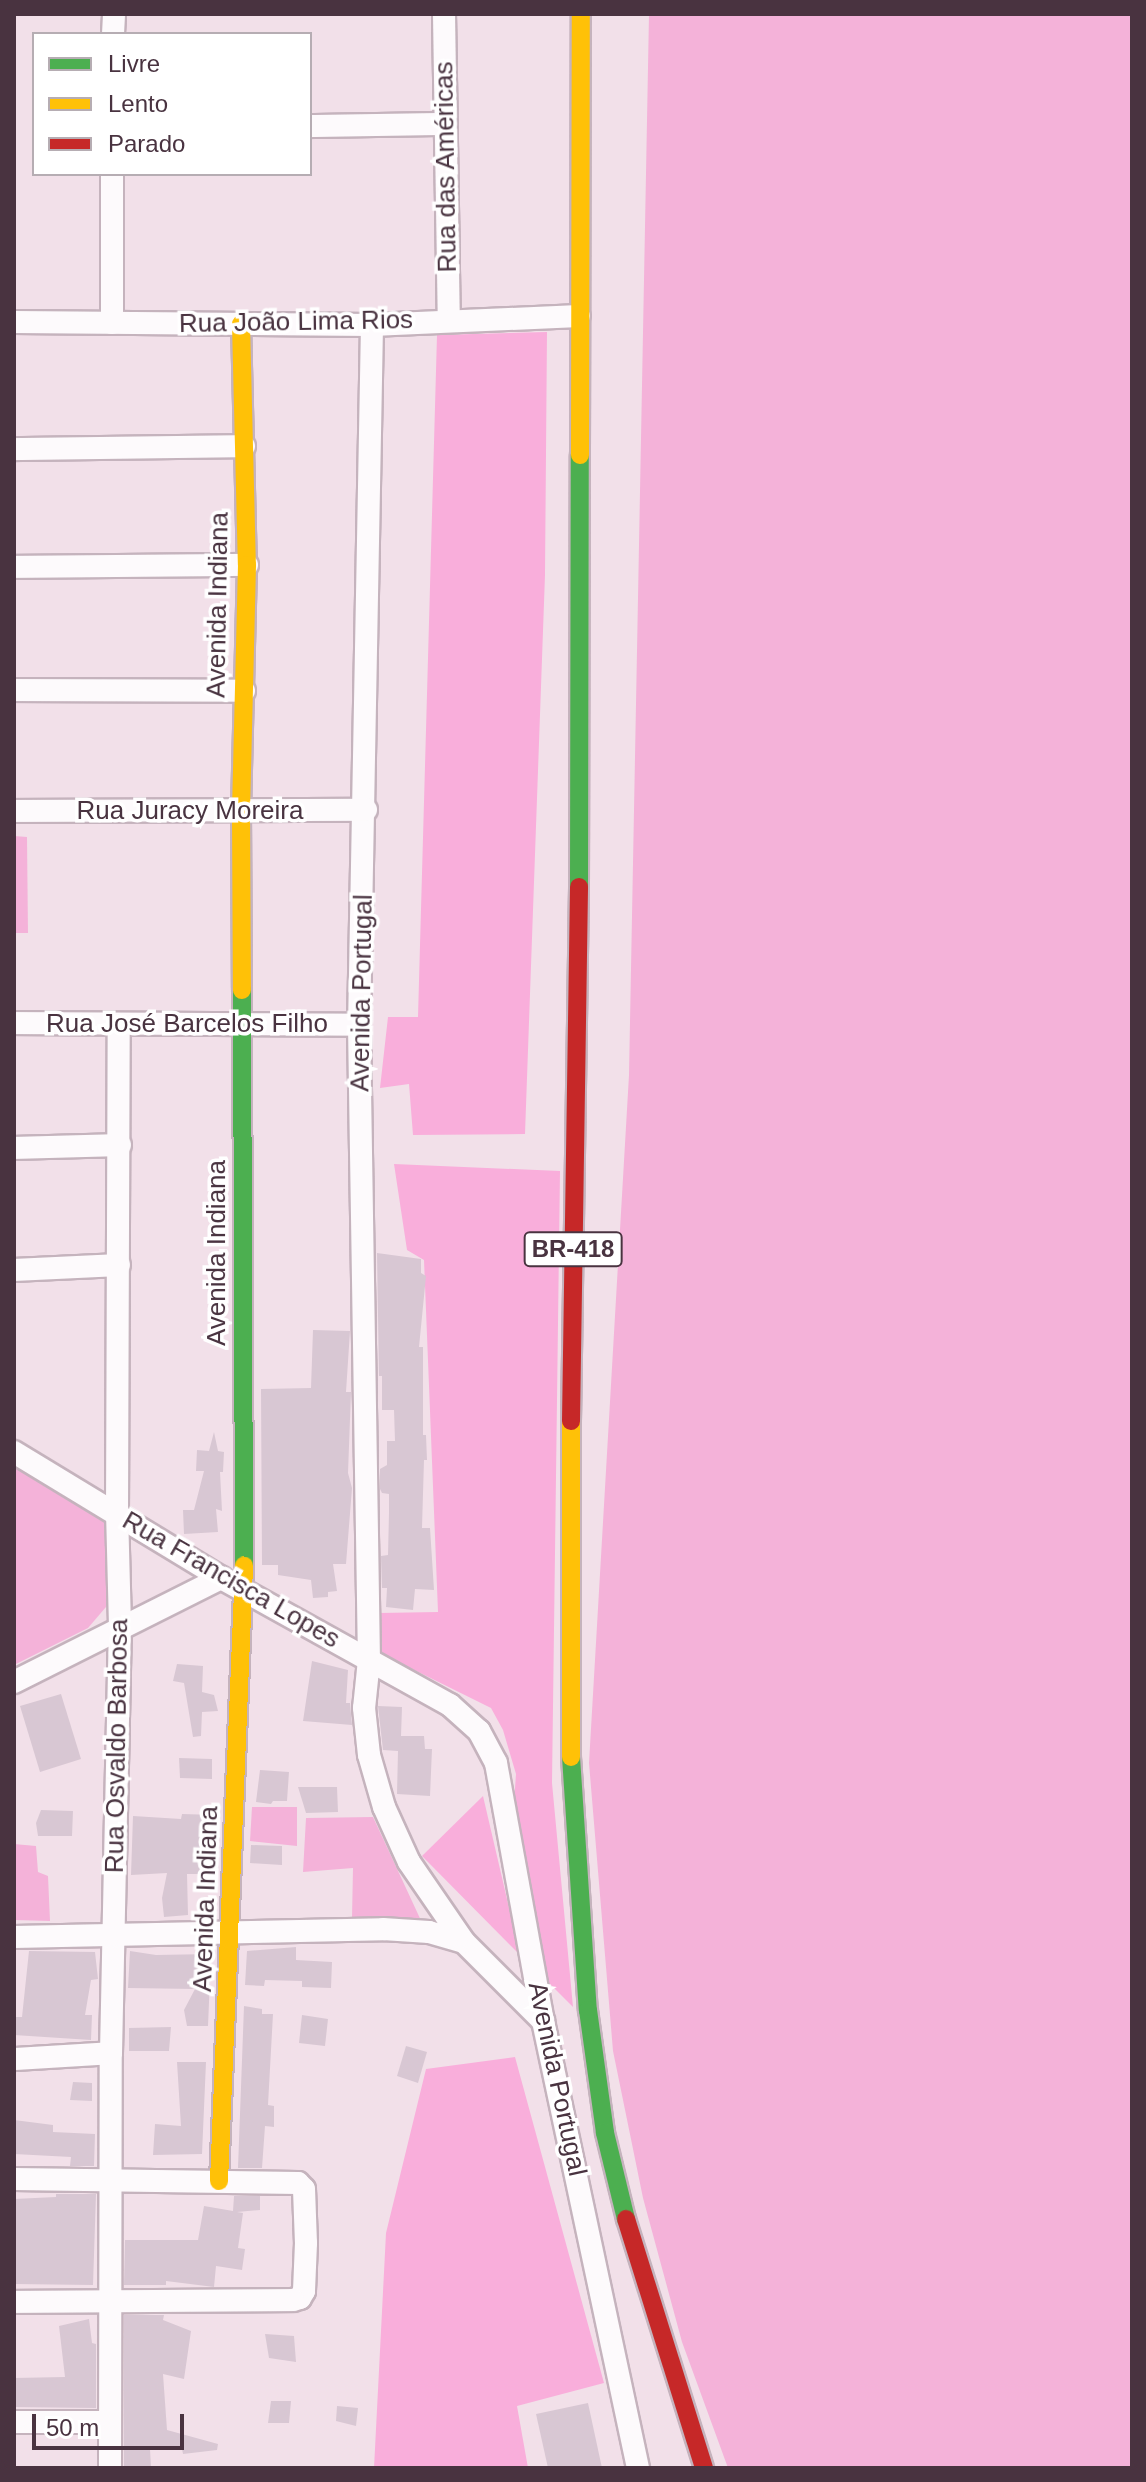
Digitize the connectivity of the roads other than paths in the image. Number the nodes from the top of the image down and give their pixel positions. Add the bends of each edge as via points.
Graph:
1 (444, 14) edge
2 (581, 14) edge
3 (443, 124) junction
4 (312, 126) edge
5 (112, 176) edge
6 (579, 316) junction
7 (449, 319) junction
8 (14, 322) edge
9 (112, 323) junction
10 (241, 324) junction
11 (372, 325) junction
12 (244, 446) junction
13 (14, 449) edge
14 (247, 565) junction
15 (14, 567) edge
16 (14, 690) edge
17 (244, 691) junction
18 (366, 810) junction
19 (14, 811) edge
20 (241, 813) junction
21 (14, 1023) edge
22 (119, 1025) junction
23 (243, 1025) junction
24 (359, 1025) junction
25 (120, 1145) junction
26 (14, 1148) edge
27 (119, 1265) junction
28 (14, 1270) edge
29 (14, 1452) edge
30 (117, 1514) junction
31 (221, 1578) junction
32 (244, 1591) junction
33 (120, 1626) junction
34 (369, 1660) junction
35 (14, 1682) edge
36 (450, 1705) joint
37 (113, 1933) junction
38 (231, 1933) junction
39 (14, 1937) edge
40 (464, 1942) junction
41 (543, 2021) junction
42 (111, 2053) junction
43 (14, 2059) edge
44 (14, 2179) edge
45 (112, 2180) junction
46 (219, 2181) junction
47 (14, 2302) edge
48 (111, 2302) junction
49 (14, 2422) edge
50 (110, 2422) junction
51 (110, 2468) edge
52 (638, 2468) edge
53 (704, 2468) edge

1 - 3 street, Rua das Américas
2 - 6 main road, BR-418
3 - 4 street
3 - 7 street, Rua das Américas
5 - 9 street
6 - 7 street, Rua João Lima Rios
6 - 53 main road, BR-418 via 580,857 571,1372 571,1771 578,1900 605,2133 630,2233
7 - 11 street, Rua João Lima Rios
8 - 9 street, Rua João Lima Rios
9 - 10 street, Rua João Lima Rios
10 - 11 street, Rua João Lima Rios
10 - 12 main road, Avenida Indiana
11 - 18 street, Avenida Portugal
12 - 13 street
12 - 14 main road, Avenida Indiana
14 - 15 street
14 - 17 main road, Avenida Indiana
16 - 17 street
17 - 20 main road, Avenida Indiana
18 - 20 street, Rua Juracy Moreira
18 - 24 street, Avenida Portugal
19 - 20 street, Rua Juracy Moreira
20 - 23 main road, Avenida Indiana
21 - 22 street, Rua José Barcelos Filho
22 - 23 street, Rua José Barcelos Filho
22 - 25 street, Rua Osvaldo Barbosa
23 - 24 street, Rua José Barcelos Filho
23 - 32 main road, Avenida Indiana
24 - 34 street, Avenida Portugal
25 - 26 street
25 - 27 street, Rua Osvaldo Barbosa
27 - 28 street
27 - 30 street, Rua Osvaldo Barbosa
29 - 30 street, Rua Francisca Lopes
30 - 31 street, Rua Francisca Lopes
30 - 33 street, Rua Osvaldo Barbosa
31 - 32 street, Rua Francisca Lopes
31 - 33 street
32 - 34 street, Rua Francisca Lopes
32 - 38 main road, Avenida Indiana
33 - 35 street
33 - 37 street, Rua Osvaldo Barbosa
34 - 36 street, Rua Francisca Lopes
34 - 40 street, Avenida Portugal via 369,1755 384,1807 409,1862
36 - 41 street, Avenida Portugal via 479,1731 496,1763
37 - 38 street
37 - 39 street
37 - 42 street, Rua Osvaldo Barbosa
38 - 40 street via 383,1929 429,1932
38 - 46 main road, Avenida Indiana
40 - 41 street, Avenida Portugal
41 - 52 street, Avenida Portugal
42 - 43 street
42 - 45 street, Rua Osvaldo Barbosa
44 - 45 street
45 - 46 street
45 - 48 street, Rua Osvaldo Barbosa
46 - 48 street via 290,2182 304,2189 300,2298
47 - 48 street
48 - 50 street, Rua Osvaldo Barbosa
49 - 50 street
50 - 51 street, Rua Osvaldo Barbosa

